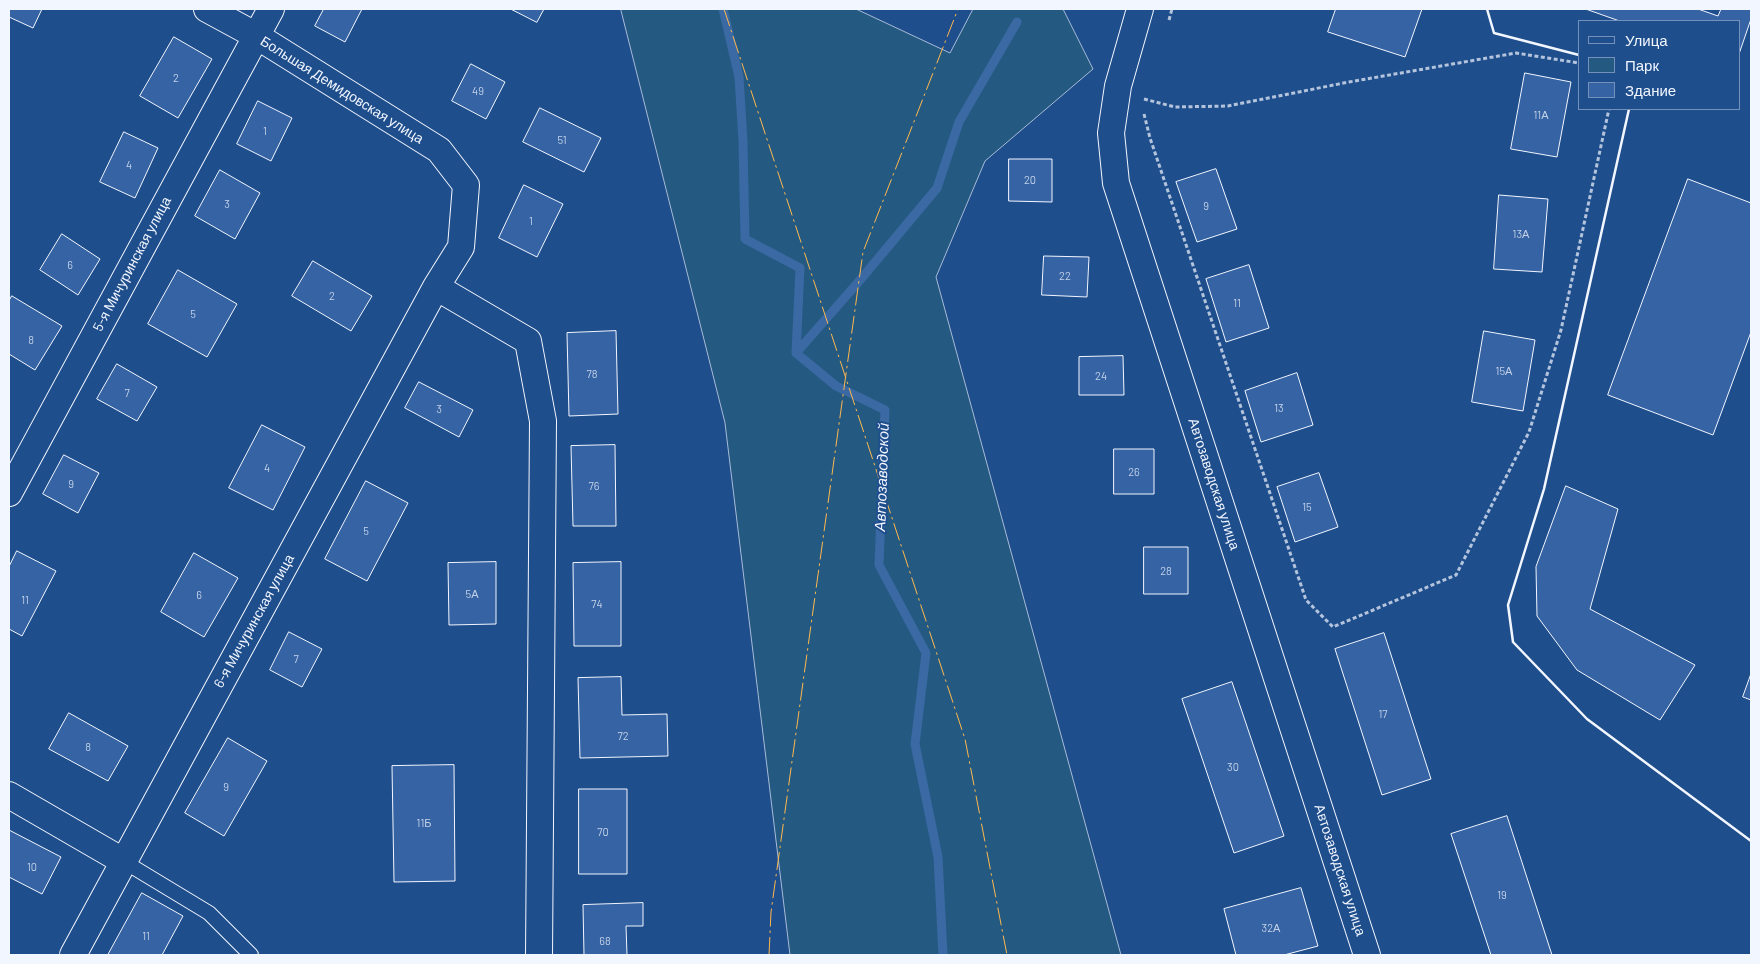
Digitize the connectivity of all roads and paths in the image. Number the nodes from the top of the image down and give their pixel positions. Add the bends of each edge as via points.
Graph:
1 (207, 9) edge
2 (271, 9) edge
3 (1140, 9) edge
4 (255, 35) junction
5 (1578, 63) edge
6 (1609, 110) edge
7 (466, 185) joint
8 (436, 287) junction
9 (9, 493) edge
10 (9, 795) edge
11 (123, 861) junction
12 (73, 955) edge
13 (252, 955) edge
14 (539, 955) edge
15 (1367, 955) edge

1 - 4 street, Большая Демидовская улица
2 - 4 street, 5-я Мичуринская улица
3 - 15 street, Автозаводская улица via 1118,86 1112,124 1116,183
4 - 7 street, Большая Демидовская улица via 439,150
4 - 9 street, 5-я Мичуринская улица
5 - 6 path via 1516,53 1228,106 1175,107 1141,98 1150,138 1306,600 1333,628 1456,575 1529,432 1561,330
7 - 8 street, 6-я Мичуринская улица via 461,247
8 - 11 street, 6-я Мичуринская улица
8 - 14 street via 528,341 543,421
10 - 11 street
11 - 12 street, 6-я Мичуринская улица
11 - 13 lane via 209,913

